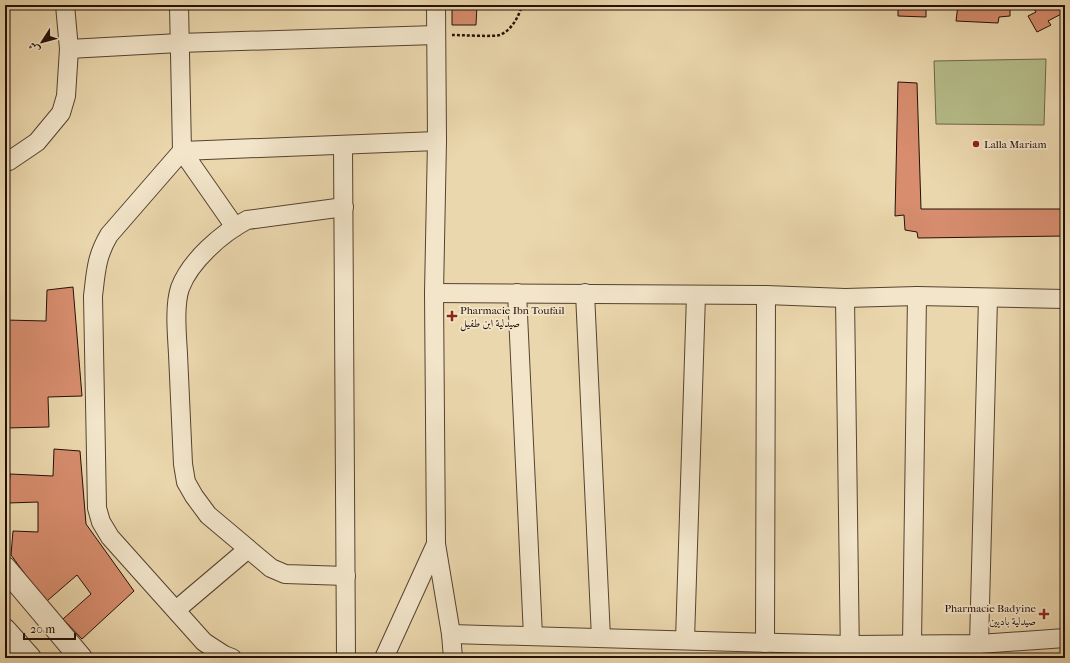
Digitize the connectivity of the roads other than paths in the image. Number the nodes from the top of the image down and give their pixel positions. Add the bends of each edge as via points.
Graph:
1 (65, 5) edge
2 (179, 5) edge
3 (436, 5) edge
4 (436, 35) junction
5 (179, 43) junction
6 (69, 49) junction
7 (437, 141) junction
8 (343, 145) junction
9 (182, 151) junction
10 (5, 162) edge
11 (344, 207) junction
12 (235, 227) junction
13 (434, 293) junction
14 (517, 293) junction
15 (585, 294) junction
16 (696, 294) junction
17 (766, 295) junction
18 (916, 296) junction
19 (845, 298) junction
20 (988, 298) junction
21 (1065, 299) edge
22 (436, 544) junction
23 (248, 549) junction
24 (5, 568) edge
25 (346, 576) junction
26 (176, 610) junction
27 (5, 630) edge
28 (452, 634) junction
29 (533, 636) junction
30 (601, 638) junction
31 (1065, 638) edge
32 (685, 640) junction
33 (765, 643) junction
34 (912, 644) junction
35 (979, 644) junction
36 (850, 652) edge
37 (30, 658) edge
38 (81, 658) edge
39 (232, 658) edge
40 (346, 658) edge
41 (384, 658) edge
42 (453, 658) edge

1 - 6 street
2 - 5 street
3 - 4 street
4 - 5 street
4 - 7 street
5 - 6 street
5 - 9 street
6 - 10 street via 66,96 61,113 37,142
7 - 8 street
7 - 13 street
8 - 9 street
8 - 11 street
9 - 12 street
9 - 26 street via 109,235 101,248 93,296 97,508 101,522 110,537
11 - 12 street via 247,220
11 - 25 street
12 - 23 street via 186,274 179,290 177,324 186,482 208,515
13 - 14 street
13 - 22 street
14 - 15 street
14 - 29 street
15 - 16 street
15 - 30 street
16 - 17 street
16 - 32 street
17 - 19 street
17 - 33 street
18 - 19 street
18 - 20 street
18 - 34 street
19 - 36 street
20 - 21 street
20 - 35 street
22 - 28 street
22 - 41 street
23 - 25 street via 271,568 284,574
23 - 26 street
24 - 38 street
25 - 40 street
26 - 39 street via 204,642
27 - 37 street
28 - 29 street
28 - 42 street
29 - 30 street
30 - 32 street
31 - 35 street
32 - 33 street
33 - 36 street
34 - 35 street
34 - 36 street

